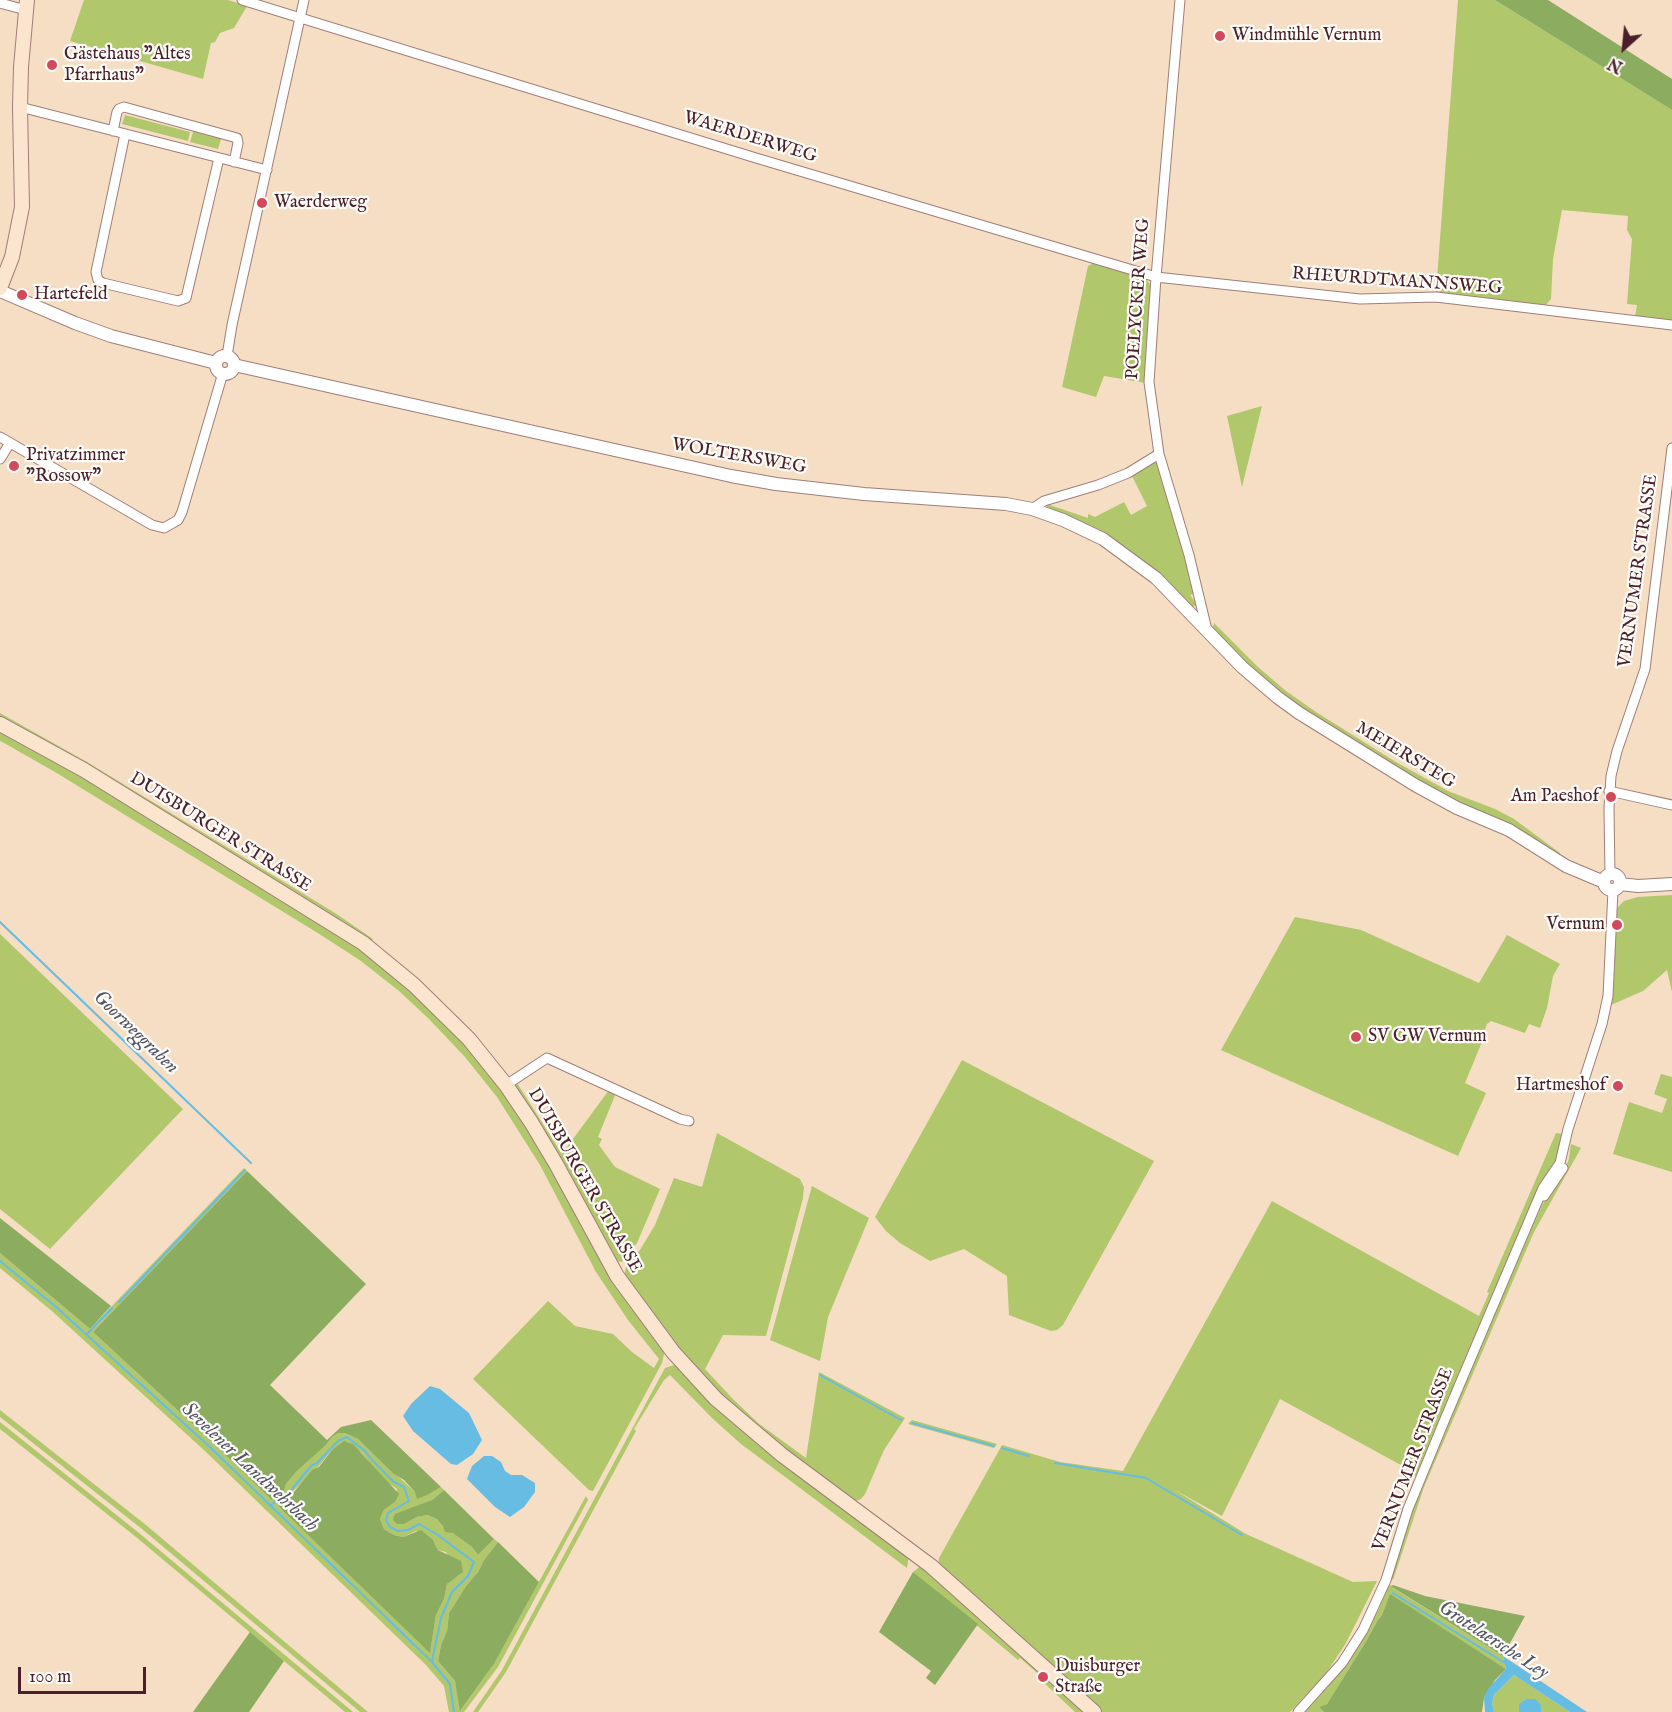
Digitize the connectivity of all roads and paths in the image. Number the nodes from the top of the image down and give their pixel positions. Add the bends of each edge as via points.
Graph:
1 (242, 0) edge
2 (304, 0) edge
3 (1180, 0) edge
4 (0, 3) edge
5 (27, 5) edge
6 (300, 18) junction
7 (20, 107) junction
8 (112, 131) junction
9 (125, 134) junction
10 (219, 159) junction
11 (234, 162) junction
12 (267, 170) junction
13 (1156, 277) junction
14 (0, 290) edge
15 (1672, 325) edge
16 (225, 364) junction
17 (0, 437) edge
18 (10, 443) junction
19 (1672, 448) edge
20 (1159, 454) junction
21 (0, 459) edge
22 (1032, 509) junction
23 (1207, 630) junction
24 (0, 724) edge
25 (1609, 791) junction
26 (1672, 805) edge
27 (1612, 883) junction
28 (1672, 884) edge
29 (506, 1084) junction
30 (689, 1120) dead end
31 (1094, 1712) edge
32 (1298, 1712) edge

1 - 6 street, WAERDERWEG
2 - 6 street
3 - 13 street, POELYCKER WEG
4 - 5 street
5 - 7 main road
6 - 12 street
6 - 13 street, WAERDERWEG
7 - 8 street
7 - 14 main road via 22,207 12,257
8 - 9 street
8 - 11 street via 117,112 124,107 237,138
9 - 10 street
9 - 10 street via 96,272 103,283 178,301 186,298
10 - 11 street
11 - 12 street
12 - 16 street
13 - 15 street, RHEURDTMANNSWEG via 1360,299 1436,297
13 - 20 street, POELYCKER WEG via 1149,382
14 - 16 street, WOLTERSWEG via 111,336
16 - 18 street via 182,512 178,520 164,528 152,525
16 - 22 street, WOLTERSWEG via 776,484
17 - 18 street
18 - 21 street
19 - 25 street, VERNUMER STRASSE via 1645,669 1615,758
20 - 22 street via 1128,473 1044,501
20 - 23 street, POELYCKER WEG
22 - 23 street, WOLTERSWEG via 1103,538 1128,555
23 - 27 street, MEIERSTEG via 1242,667 1306,717 1457,808 1509,830 1566,866
24 - 29 main road, DUISBURGER STRASSE via 84,770 363,943 461,1031
25 - 26 street
25 - 27 street, VERNUMER STRASSE
27 - 28 street, MEIERSTEG
27 - 32 street, VERNUMER STRASSE via 1608,996 1568,1129 1564,1166 1538,1205 1444,1419 1408,1509 1386,1580 1362,1630 1342,1663
29 - 30 street via 547,1058
29 - 31 main road, DUISBURGER STRASSE via 556,1164 616,1276 673,1352 716,1400 782,1455 931,1566

